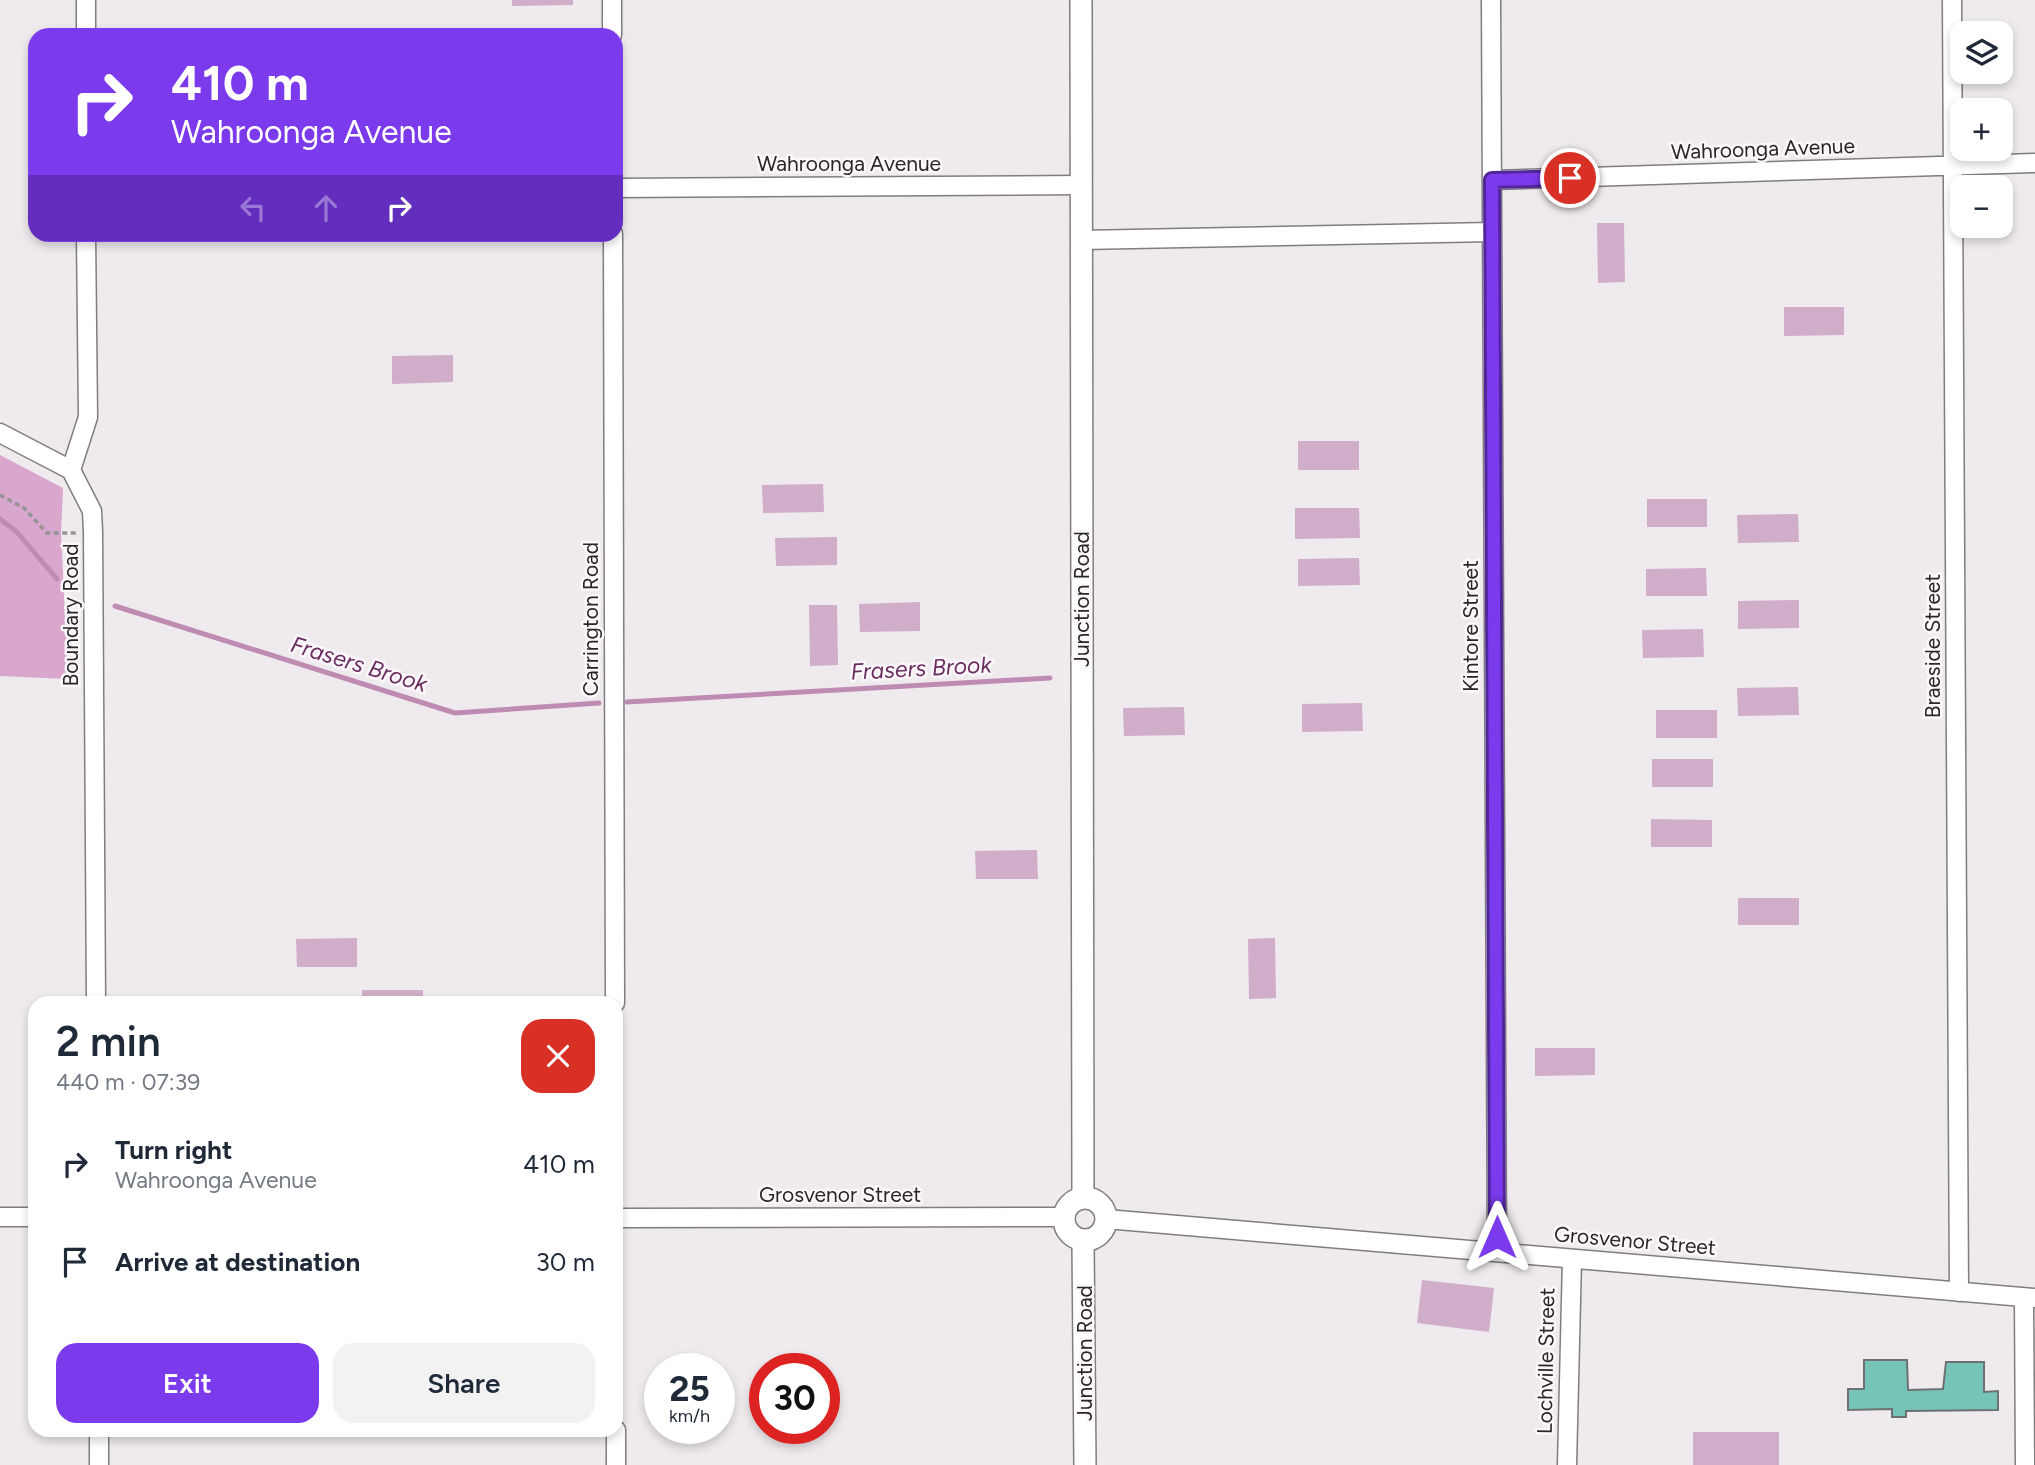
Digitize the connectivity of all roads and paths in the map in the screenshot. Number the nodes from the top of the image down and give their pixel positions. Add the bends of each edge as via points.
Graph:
1 (86, 0) edge
2 (612, 0) edge
3 (1081, 0) edge
4 (1490, 0) edge
5 (1952, 0) edge
6 (86, 28) edge
7 (612, 28) edge
8 (2035, 163) edge
9 (1953, 165) junction
10 (1492, 180) junction
11 (1081, 186) junction
12 (623, 188) edge
13 (1492, 232) junction
14 (1082, 240) junction
15 (86, 242) edge
16 (613, 242) edge
17 (0, 433) edge
18 (71, 470) junction
19 (0, 495) edge
20 (93, 532) junction
21 (96, 996) edge
22 (615, 996) edge
23 (1083, 1198) junction
24 (0, 1217) edge
25 (28, 1217) edge
26 (1063, 1217) junction
27 (623, 1218) edge
28 (1106, 1219) junction
29 (1083, 1241) junction
30 (1497, 1252) junction
31 (1572, 1259) junction
32 (1959, 1292) junction
33 (2030, 1298) edge
34 (99, 1437) edge
35 (616, 1437) edge
36 (99, 1465) edge
37 (616, 1465) edge
38 (1085, 1465) edge
39 (1567, 1465) edge
40 (2025, 1465) edge

1 - 6 street
2 - 7 street
3 - 11 main road, Junction Road
4 - 10 street, Kintore Street
5 - 9 street, Braeside Street
8 - 9 street, Wahroonga Avenue
9 - 10 street, Wahroonga Avenue
9 - 32 street, Braeside Street
10 - 13 street, Kintore Street
11 - 12 street, Wahroonga Avenue
11 - 14 main road, Junction Road
13 - 14 street
13 - 30 street, Kintore Street
14 - 23 main road, Junction Road
15 - 18 street via 88,417
16 - 22 street, Carrington Road
17 - 18 street
18 - 20 street, Boundary Road via 92,511
19 - 20 path via 24,508 47,533
20 - 21 street, Boundary Road
23 - 26 main road via 1068,1206
23 - 28 main road via 1099,1203
24 - 25 street
26 - 27 street, Grosvenor Street
26 - 29 main road via 1068,1233
28 - 29 main road via 1100,1235
28 - 30 street, Grosvenor Street
29 - 38 main road, Junction Road
30 - 31 street, Grosvenor Street
31 - 32 street, Grosvenor Street
31 - 39 street, Lochville Street
32 - 33 street, Grosvenor Street
33 - 40 street
34 - 36 street
35 - 37 street

